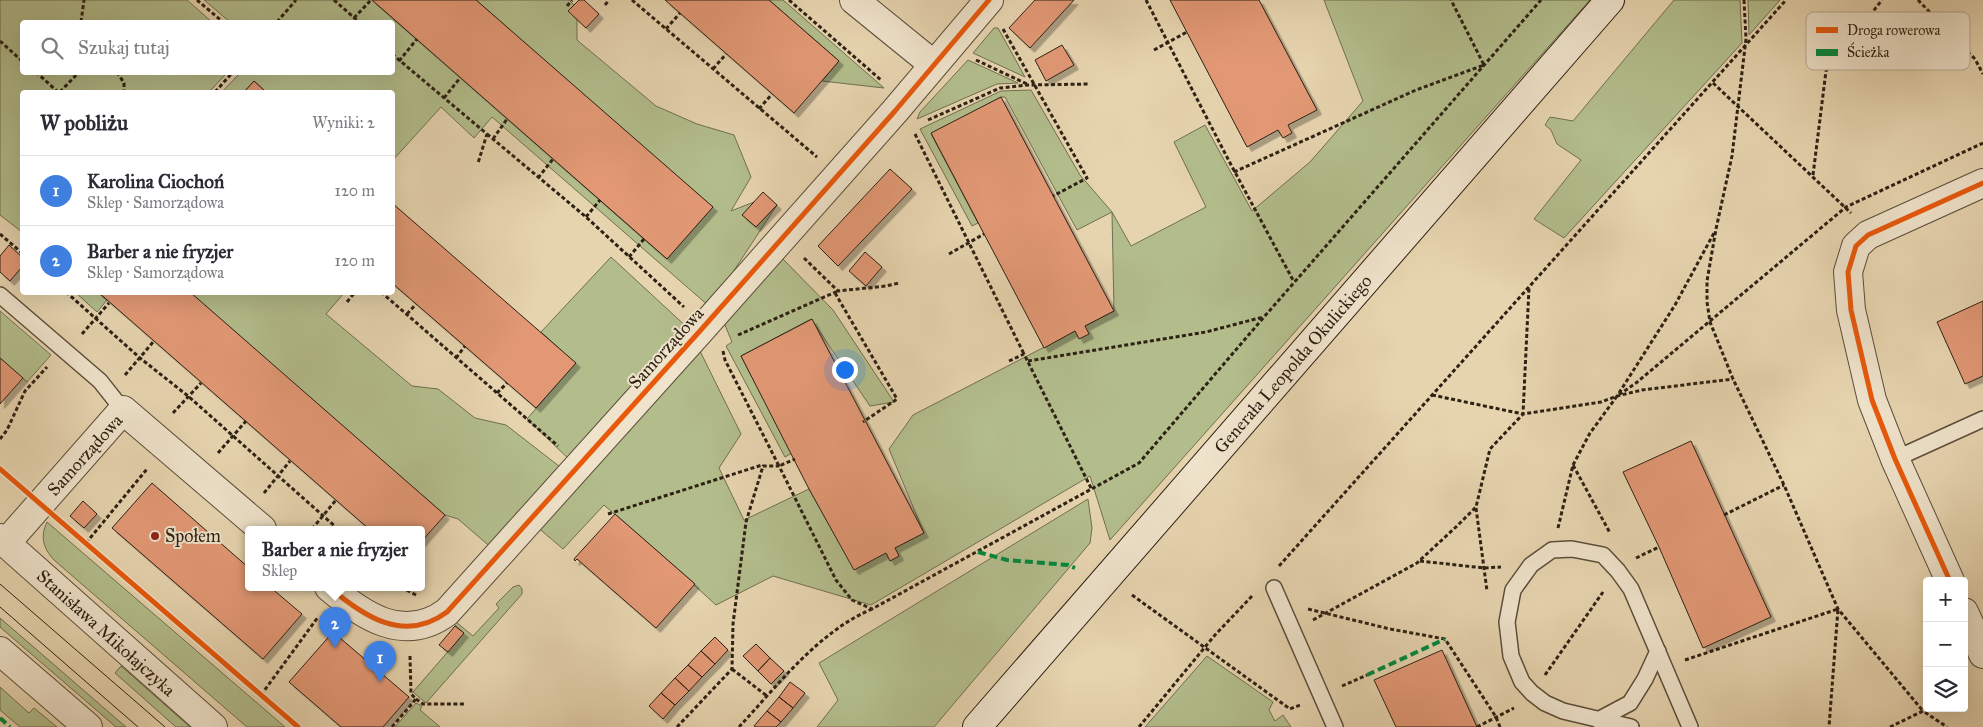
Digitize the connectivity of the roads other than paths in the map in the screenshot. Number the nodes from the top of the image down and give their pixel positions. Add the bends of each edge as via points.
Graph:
1 (854, 0) edge
2 (1610, 0) edge
3 (994, 13) edge
4 (934, 65) junction
5 (1983, 183) edge
6 (0, 294) edge
7 (123, 410) junction
8 (1983, 419) edge
9 (1896, 459) junction
10 (258, 526) edge
11 (3, 541) edge
12 (1948, 577) edge
13 (333, 591) edge
14 (1276, 595) road end
15 (1968, 621) edge
16 (0, 651) edge
17 (1658, 651) junction
18 (1983, 654) edge
19 (1598, 720) junction
20 (88, 727) edge
21 (213, 727) edge
22 (977, 727) edge
23 (1335, 727) edge
24 (1631, 727) edge
25 (1690, 727) edge

1 - 4 street
2 - 22 street, Generała Leopolda Okulickiego
3 - 4 street, Samorządowa
4 - 13 street, Samorządowa via 456,604 433,621 419,625 392,625 352,607
5 - 9 street via 1868,235 1856,246 1848,272 1851,310 1872,400
6 - 7 lane via 100,381
7 - 10 street, Samorządowa
7 - 11 street, Samorządowa
8 - 9 lane
9 - 12 street
11 - 21 street, Stanisława Mikołajczyka
14 - 23 lane
15 - 18 street
16 - 20 street
17 - 19 lane via 1630,703
17 - 19 lane via 1631,589 1603,555 1572,549 1552,550 1531,565 1513,590 1506,622 1511,656 1522,682 1545,703
17 - 25 lane
19 - 24 lane

